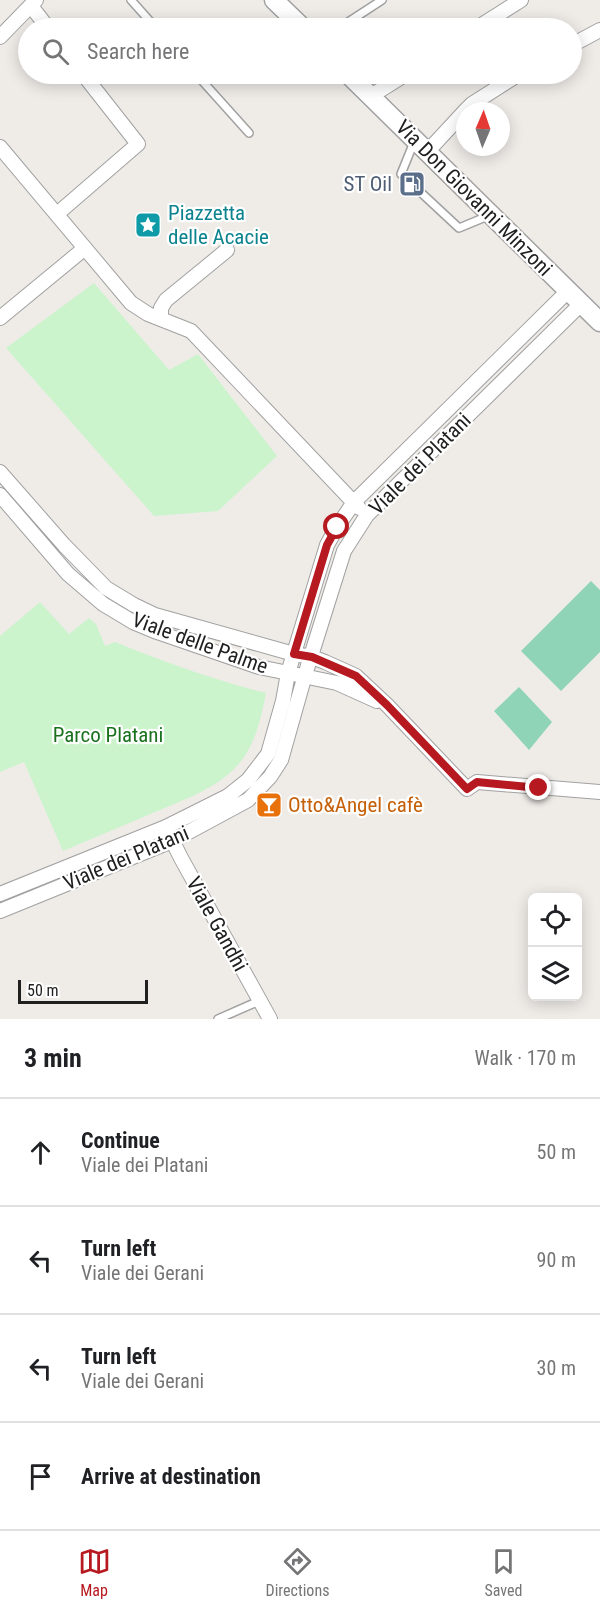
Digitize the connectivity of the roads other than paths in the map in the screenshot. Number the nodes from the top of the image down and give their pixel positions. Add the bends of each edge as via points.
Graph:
1 (131, 0) edge
2 (274, 0) edge
3 (382, 0) edge
4 (521, 0) edge
5 (34, 3) edge
6 (19, 18) edge
7 (42, 18) edge
8 (147, 18) edge
9 (293, 18) edge
10 (354, 18) edge
11 (493, 18) edge
12 (18, 19) edge
13 (600, 30) edge
14 (0, 37) edge
15 (582, 40) edge
16 (91, 84) edge
17 (205, 84) edge
18 (358, 84) edge
19 (390, 84) edge
20 (503, 84) edge
21 (371, 96) junction
22 (475, 102) edge
23 (456, 118) edge
24 (249, 133) dead end
25 (421, 146) junction
26 (0, 147) edge
27 (57, 214) junction
28 (491, 215) junction
29 (85, 248) junction
30 (227, 250) dead end
31 (568, 291) junction
32 (581, 304) junction
33 (0, 318) edge
34 (161, 318) junction
35 (600, 322) edge
36 (1, 474) edge
37 (0, 495) edge
38 (354, 502) junction
39 (367, 515) junction
40 (294, 654) junction
41 (312, 657) junction
42 (288, 673) junction
43 (305, 675) junction
44 (387, 705) junction
45 (600, 792) edge
46 (166, 827) junction
47 (172, 841) junction
48 (0, 894) edge
49 (0, 911) edge
50 (259, 1001) junction
51 (218, 1019) edge
52 (270, 1019) edge

1 - 8 lane
2 - 9 street
3 - 10 lane
4 - 11 street
5 - 6 street
5 - 7 street
12 - 14 street
13 - 15 street
16 - 27 street via 138,144
17 - 24 lane
18 - 21 street, Via Don Giovanni Minzoni
19 - 21 street
20 - 22 street
21 - 25 street, Via Don Giovanni Minzoni
23 - 25 street
25 - 28 street, Via Don Giovanni Minzoni
25 - 28 lane via 401,174 459,228
26 - 27 street
27 - 29 street
28 - 31 street, Via Don Giovanni Minzoni
29 - 33 street
29 - 34 street via 131,303
30 - 34 street via 166,300
31 - 32 street, Via Don Giovanni Minzoni
31 - 38 street, Viale dei Platani
32 - 35 street, Via Don Giovanni Minzoni
32 - 39 street, Viale dei Platani
34 - 38 street via 191,331
36 - 40 street, Viale delle Palme via 106,588 155,615
37 - 42 street, Viale delle Palme via 68,574 103,604 157,632
38 - 39 street
38 - 40 street, Viale dei Platani via 327,545
39 - 41 street, Viale dei Platani via 344,551
40 - 41 street, Viale delle Palme
40 - 42 street, Viale dei Platani
41 - 43 street, Viale dei Platani
41 - 44 street, Viale delle Palme via 356,676
42 - 43 street, Viale delle Palme
42 - 46 street, Viale dei Platani via 268,754 248,780 228,796
43 - 44 street, Viale delle Palme via 337,683
43 - 47 street, Viale dei Platani via 281,760 270,777 248,800
44 - 45 street, Viale delle Palme via 467,789 477,782
46 - 47 street, Viale Gandhi
46 - 48 street, Viale dei Platani
47 - 49 street, Viale dei Platani
47 - 50 street, Viale Gandhi
50 - 51 lane
50 - 52 street, Viale Gandhi

